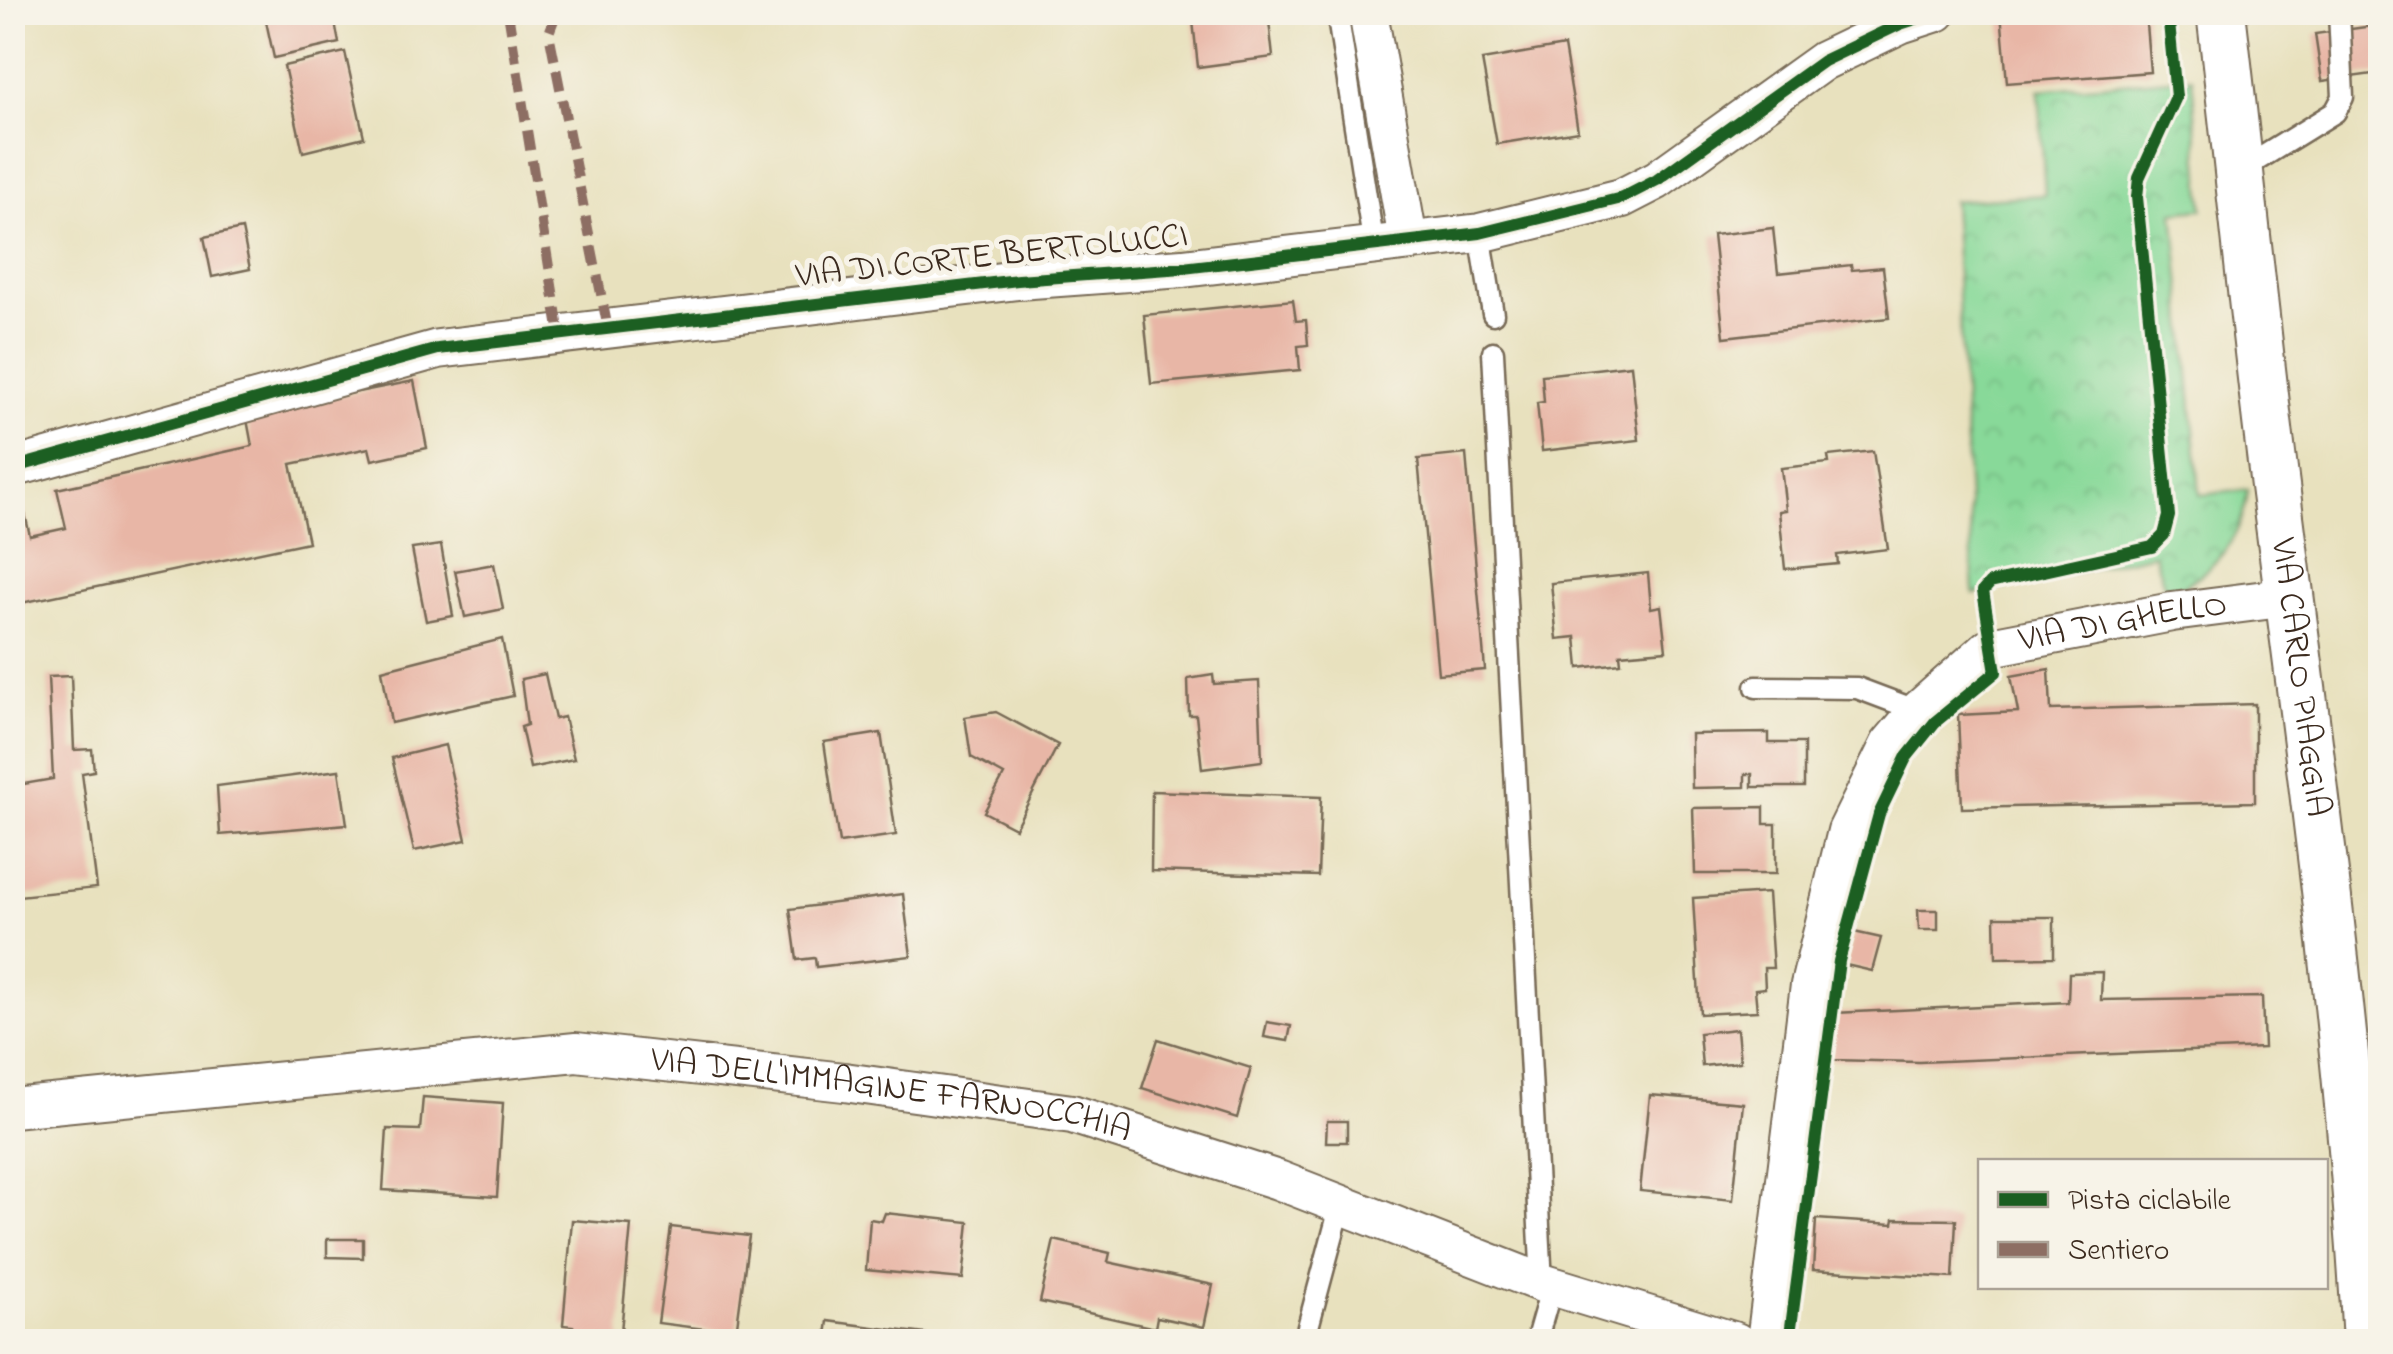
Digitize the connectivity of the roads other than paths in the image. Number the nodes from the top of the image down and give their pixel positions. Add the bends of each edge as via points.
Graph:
1 (1337, 12) edge
2 (1368, 12) edge
3 (1937, 12) edge
4 (2221, 12) edge
5 (2339, 12) edge
6 (2240, 171) junction
7 (1480, 233) junction
8 (1391, 243) junction
9 (1493, 314) dead end
10 (1494, 352) dead end
11 (12, 468) edge
12 (2290, 597) junction
13 (1756, 687) dead end
14 (1918, 710) junction
15 (12, 1108) edge
16 (1341, 1204) junction
17 (1547, 1284) junction
18 (1304, 1342) edge
19 (1536, 1342) edge
20 (1736, 1342) edge
21 (1766, 1342) edge
22 (2367, 1342) edge

1 - 8 lane
2 - 8 street
3 - 7 street, VIA DI CORTE BERTOLUCCI via 1823,62 1622,198
4 - 6 street, VIA CARLO PIAGGIA
5 - 6 lane via 2343,96 2335,112
6 - 12 street, VIA CARLO PIAGGIA
7 - 8 street, VIA DI CORTE BERTOLUCCI
7 - 9 lane
8 - 11 street, VIA DI CORTE BERTOLUCCI via 438,350
10 - 17 lane
12 - 14 street, VIA DI GHELLO via 1990,647
12 - 22 street, VIA CARLO PIAGGIA via 2319,818
13 - 14 lane via 1857,688
14 - 21 street, VIA DI GHELLO via 1890,744 1847,831 1810,986
15 - 16 street, VIA DELL'IMMAGINE FARNOCCHIA via 576,1052 1072,1114
16 - 17 street, VIA DELL'IMMAGINE FARNOCCHIA
16 - 18 lane
17 - 19 lane
17 - 20 street, VIA DELL'IMMAGINE FARNOCCHIA

